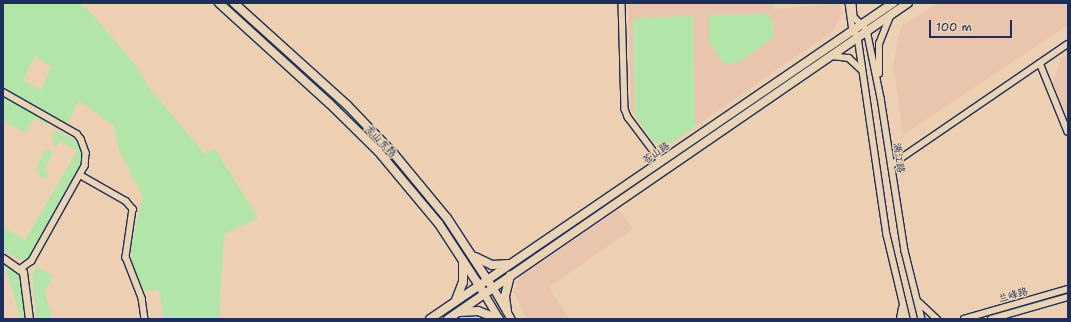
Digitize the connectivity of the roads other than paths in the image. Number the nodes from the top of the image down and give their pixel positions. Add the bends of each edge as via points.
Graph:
1 (219, 3) edge
2 (234, 3) edge
3 (622, 3) edge
4 (849, 3) edge
5 (853, 3) edge
6 (893, 3) edge
7 (908, 3) edge
8 (893, 13) junction
9 (865, 27) junction
10 (855, 33) junction
11 (1068, 44) edge
12 (830, 56) junction
13 (1040, 63) junction
14 (862, 71) junction
15 (3, 92) edge
16 (881, 98) junction
17 (1066, 124) edge
18 (1068, 132) edge
19 (661, 161) junction
20 (890, 165) junction
21 (80, 175) junction
22 (472, 254) junction
23 (461, 257) junction
24 (3, 258) edge
25 (516, 262) junction
26 (21, 269) junction
27 (510, 276) junction
28 (488, 280) junction
29 (479, 286) junction
30 (493, 288) junction
31 (1068, 289) edge
32 (915, 293) junction
33 (484, 294) junction
34 (901, 296) junction
35 (1068, 297) edge
36 (453, 304) junction
37 (507, 311) junction
38 (457, 312) junction
39 (29, 319) edge
40 (145, 319) edge
41 (430, 319) edge
42 (448, 319) edge
43 (499, 319) edge
44 (511, 319) edge
45 (900, 319) edge
46 (907, 319) edge
47 (922, 319) edge
48 (937, 319) edge
49 (964, 319) edge
50 (991, 319) edge

1 - 23 main road, 龙山东路 via 373,147 425,206
2 - 22 main road, 龙山东路 via 342,100 385,144 430,196
3 - 19 street via 625,108 628,117
4 - 10 street
5 - 9 street, 满江路 via 854,17
6 - 9 main road, 苍山路
7 - 8 main road, 苍山路
8 - 9 main road, 苍山路
8 - 16 street via 884,28 879,44
9 - 10 main road, 苍山路
9 - 16 street, 满江路
10 - 12 main road, 苍山路
10 - 14 street
10 - 19 main road, 苍山路
11 - 13 street
12 - 14 street via 849,58
12 - 27 main road, 苍山路
13 - 17 street
13 - 20 street
14 - 34 street via 884,217
15 - 21 street via 81,139 87,160
16 - 20 street, 满江路
17 - 18 street
19 - 25 main road, 苍山路
20 - 32 street, 满江路
21 - 26 street via 32,261
21 - 40 street via 126,200 133,209 126,257 142,298
22 - 25 main road via 492,265
22 - 28 main road, 龙山东路
23 - 29 main road, 龙山东路
23 - 36 main road via 463,282
24 - 26 street
25 - 28 main road, 苍山路
26 - 39 street via 25,281
27 - 30 main road, 苍山路
27 - 37 main road via 505,296
28 - 29 main road, 苍山路
28 - 30 main road, 龙山东路
29 - 33 main road, 龙山东路
29 - 36 main road, 苍山路
30 - 33 main road, 苍山路
30 - 37 street, 龙山东路
31 - 49 street, 兰峰路
32 - 47 street, 满江路
32 - 48 street via 923,308
33 - 38 main road, 苍山路
33 - 43 street, 龙山东路
34 - 45 street
34 - 46 street
35 - 50 street, 兰峰路
36 - 41 main road, 苍山路
37 - 44 street, 龙山东路
38 - 42 main road, 苍山路
38 - 43 main road via 478,311

